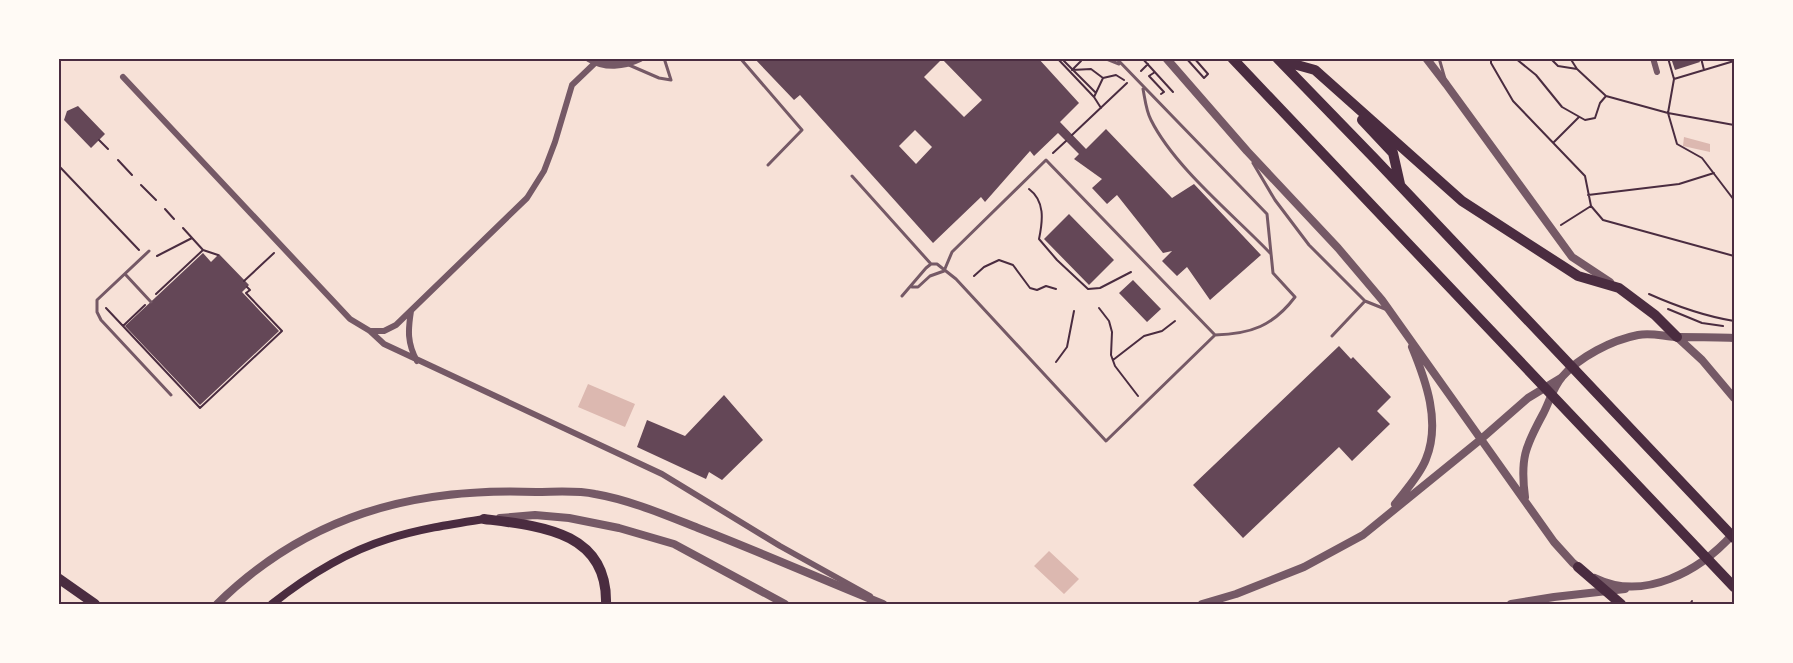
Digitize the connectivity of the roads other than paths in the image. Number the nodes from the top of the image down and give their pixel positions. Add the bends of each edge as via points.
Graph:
1 (640, 58) edge
2 (664, 58) edge
3 (740, 58) edge
4 (1104, 58) edge
5 (1116, 58) edge
6 (1166, 58) edge
7 (1232, 58) edge
8 (1304, 58) edge
9 (1426, 58) edge
10 (1439, 58) edge
11 (1653, 58) edge
12 (1277, 59) edge
13 (593, 60) edge
14 (625, 63) junction
15 (1122, 65) junction
16 (1315, 70) junction
17 (1657, 72) dead end
18 (123, 77) dead end
19 (1446, 84) junction
20 (1143, 87) junction
21 (1246, 151) junction
22 (768, 165) dead end
23 (852, 176) dead end
24 (1401, 187) junction
25 (149, 251) dead end
26 (1272, 256) junction
27 (931, 264) junction
28 (944, 271) junction
29 (125, 274) junction
30 (911, 287) junction
31 (1618, 288) junction
32 (902, 296) dead end
33 (1365, 301) junction
34 (151, 302) dead end
35 (411, 311) junction
36 (1391, 311) junction
37 (370, 331) junction
38 (1405, 332) junction
39 (1215, 335) junction
40 (1332, 336) dead end
41 (1677, 337) junction
42 (1734, 338) edge
43 (418, 361) junction
44 (1561, 378) junction
45 (171, 395) dead end
46 (1734, 398) edge
47 (1480, 440) junction
48 (1525, 499) junction
49 (1388, 513) junction
50 (484, 519) junction
51 (1734, 533) edge
52 (1734, 538) edge
53 (1578, 567) junction
54 (58, 578) edge
55 (1639, 587) junction
56 (1734, 587) edge
57 (1605, 592) junction
58 (94, 604) edge
59 (217, 604) edge
60 (272, 604) edge
61 (606, 604) edge
62 (785, 604) edge
63 (885, 604) edge
64 (1202, 604) edge
65 (1511, 604) edge
66 (1621, 604) edge

1 - 14 street
2 - 14 lane via 671,80
3 - 22 lane via 802,130
4 - 15 lane
5 - 15 lane
6 - 21 street
7 - 56 highway
8 - 16 highway
9 - 19 street
10 - 19 lane
11 - 17 street
12 - 16 highway
12 - 24 highway
13 - 14 street via 614,65
13 - 35 street via 572,85 544,171 527,198
15 - 20 lane
16 - 24 highway via 1393,153
16 - 31 highway via 1462,201 1578,276
18 - 37 street via 350,320
19 - 31 street via 1572,257
20 - 26 lane via 1149,118 1162,140
20 - 26 lane via 1267,214
21 - 33 lane via 1275,200 1309,245
21 - 36 street via 1338,248
23 - 27 lane
24 - 52 highway
25 - 29 lane
26 - 39 lane via 1274,273 1295,297 1268,324
27 - 28 lane
27 - 30 lane
28 - 30 lane via 930,276 918,287
28 - 39 lane via 956,279 1106,441
28 - 39 lane via 951,252 1046,160
29 - 34 lane
29 - 45 lane via 97,300 97,312
30 - 32 lane
31 - 41 highway
33 - 36 lane
33 - 40 lane
35 - 37 street via 384,331
35 - 43 street via 409,344
36 - 38 street
37 - 43 street via 384,344
38 - 47 street
38 - 49 street via 1424,375 1431,440 1426,460
41 - 42 street
41 - 44 street via 1638,335 1618,342 1585,358
41 - 46 street
43 - 63 street via 662,474
44 - 47 street via 1528,398
44 - 48 street via 1523,456
47 - 48 street
47 - 49 street
48 - 53 street via 1554,542
49 - 64 street via 1364,535 1305,567
50 - 60 main road via 389,539 356,552
50 - 61 highway via 560,533 581,543 602,573
50 - 62 street via 546,516 630,531 674,544
51 - 55 street via 1723,546 1690,568 1670,579
53 - 55 street via 1614,585
53 - 57 highway
54 - 58 highway
55 - 57 street
57 - 65 street
57 - 66 highway
59 - 63 street via 301,538 374,508 444,494 503,490 594,494 649,510

